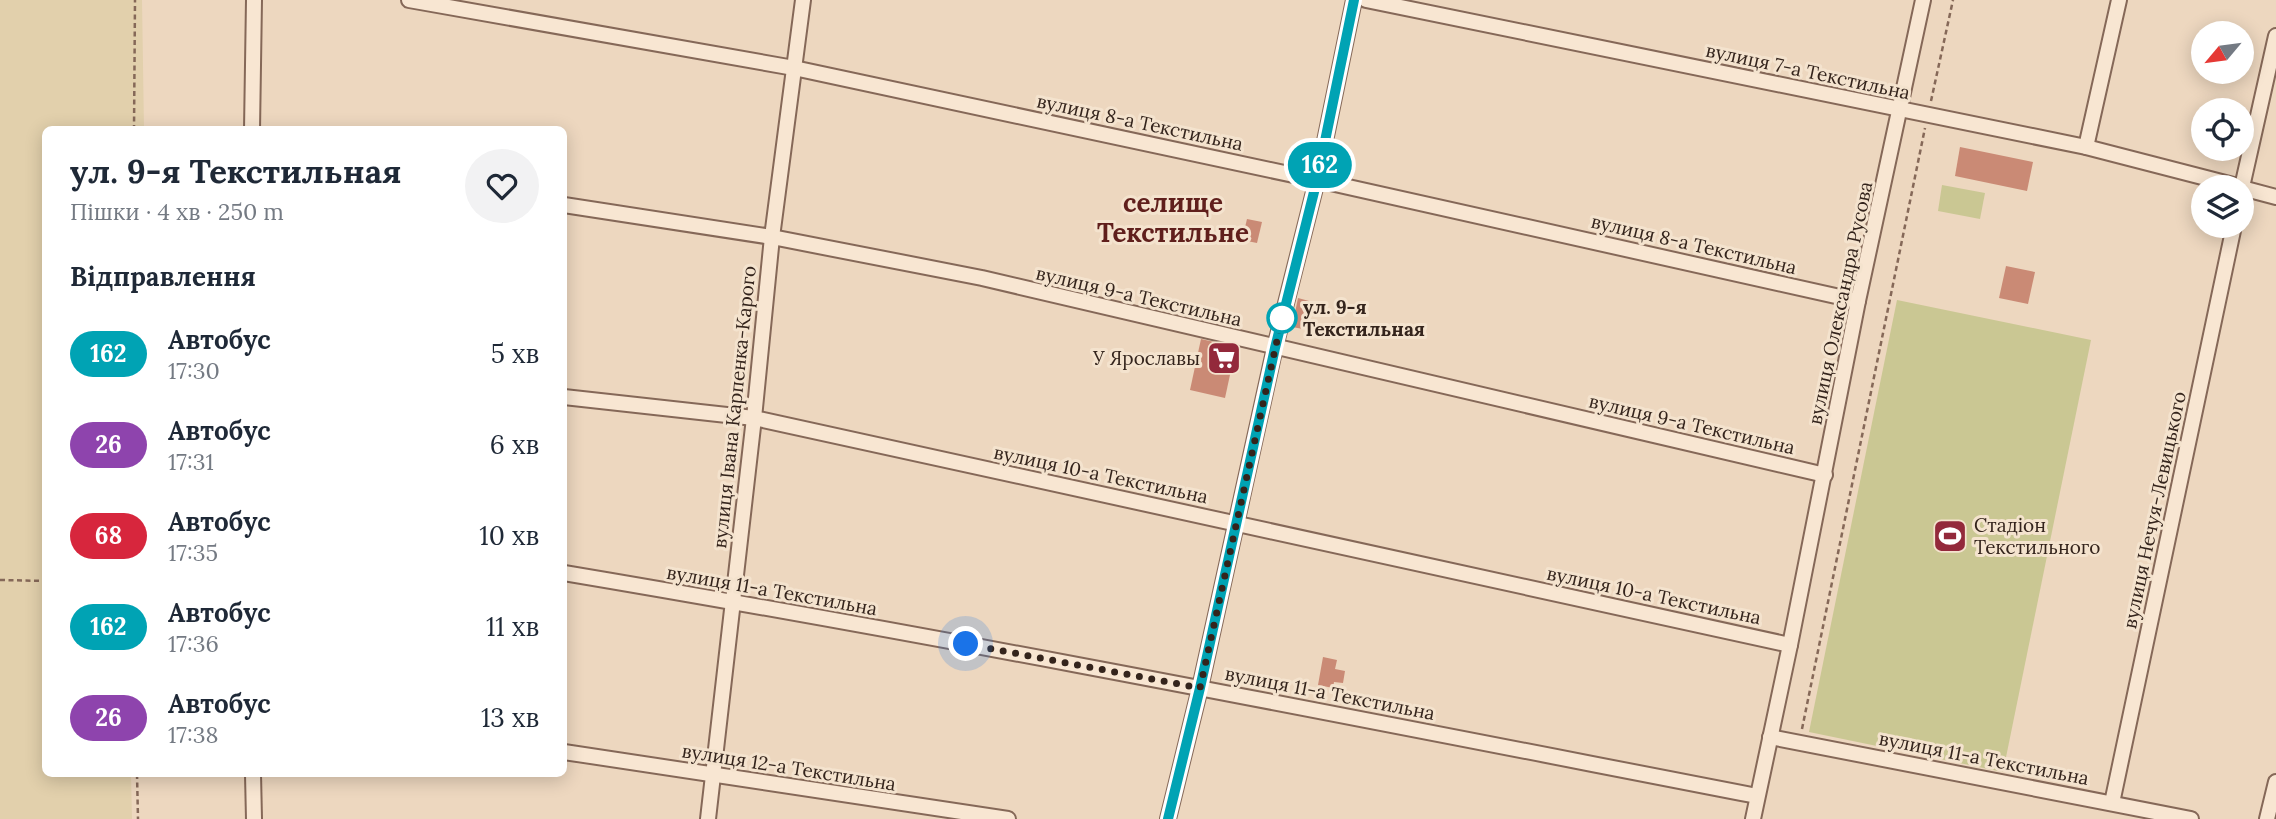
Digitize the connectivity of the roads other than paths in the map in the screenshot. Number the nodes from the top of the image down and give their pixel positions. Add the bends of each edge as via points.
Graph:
1 (254, 0) edge
2 (409, 0) edge
3 (803, 0) edge
4 (1354, 0) edge
5 (1366, 0) edge
6 (1923, 0) edge
7 (2119, 0) edge
8 (2276, 36) edge
9 (794, 68) junction
10 (1900, 109) junction
11 (251, 126) edge
12 (2086, 147) junction
13 (2194, 175) edge
14 (2244, 175) edge
15 (1317, 180) junction
16 (2254, 191) edge
17 (2276, 197) edge
18 (567, 205) edge
19 (772, 237) junction
20 (2231, 238) edge
21 (1858, 301) junction
22 (1275, 348) junction
23 (567, 397) edge
24 (754, 418) junction
25 (1825, 475) junction
26 (1236, 524) junction
27 (567, 574) edge
28 (732, 601) junction
29 (1790, 645) junction
30 (1200, 688) junction
31 (1770, 737) junction
32 (567, 752) edge
33 (712, 775) junction
34 (253, 777) edge
35 (2276, 782) edge
36 (1758, 796) junction
37 (2112, 803) junction
38 (254, 819) edge
39 (708, 819) edge
40 (1008, 819) edge
41 (1168, 819) edge
42 (1753, 819) edge
43 (2191, 819) edge
44 (2267, 819) edge

1 - 11 street
2 - 9 street, вулиця 8-а Текстильна
3 - 9 street, вулиця Івана Карпенка-Карого
4 - 15 street
5 - 10 street, вулиця 7-а Текстильна
6 - 10 street, вулиця Олександра Русова
7 - 12 street
8 - 14 street
9 - 15 street, вулиця 8-а Текстильна
9 - 19 street, вулиця Івана Карпенка-Карого
10 - 12 street, вулиця 7-а Текстильна
10 - 21 street, вулиця Олександра Русова
12 - 13 street, вулиця 7-а Текстильна
15 - 21 street, вулиця 8-а Текстильна
15 - 22 street
16 - 17 street, вулиця 7-а Текстильна
18 - 19 street, вулиця 9-а Текстильна
19 - 22 street, вулиця 9-а Текстильна via 982,278
19 - 24 street, вулиця Івана Карпенка-Карого
20 - 37 street, вулиця Нечуя-Левицького
21 - 25 street, вулиця Олександра Русова
22 - 25 street, вулиця 9-а Текстильна
22 - 26 street
23 - 24 street, вулиця 10-а Текстильна
24 - 26 street, вулиця 10-а Текстильна
24 - 28 street, вулиця Івана Карпенка-Карого
25 - 29 street, вулиця Олександра Русова
26 - 29 street, вулиця 10-а Текстильна
26 - 30 street
27 - 28 street, вулиця 11-а Текстильна
28 - 30 street, вулиця 11-а Текстильна
28 - 33 street, вулиця Івана Карпенка-Карого
29 - 31 street, вулиця Олександра Русова
30 - 36 street, вулиця 11-а Текстильна
30 - 41 street
31 - 36 street, вулиця Олександра Русова
31 - 37 street, вулиця 11-а Текстильна
32 - 33 street, вулиця 12-а Текстильна
33 - 39 street, вулиця Івана Карпенка-Карого
33 - 40 street, вулиця 12-а Текстильна
34 - 38 street
35 - 44 street
36 - 42 street, вулиця Олександра Русова
37 - 43 street, вулиця 11-а Текстильна

